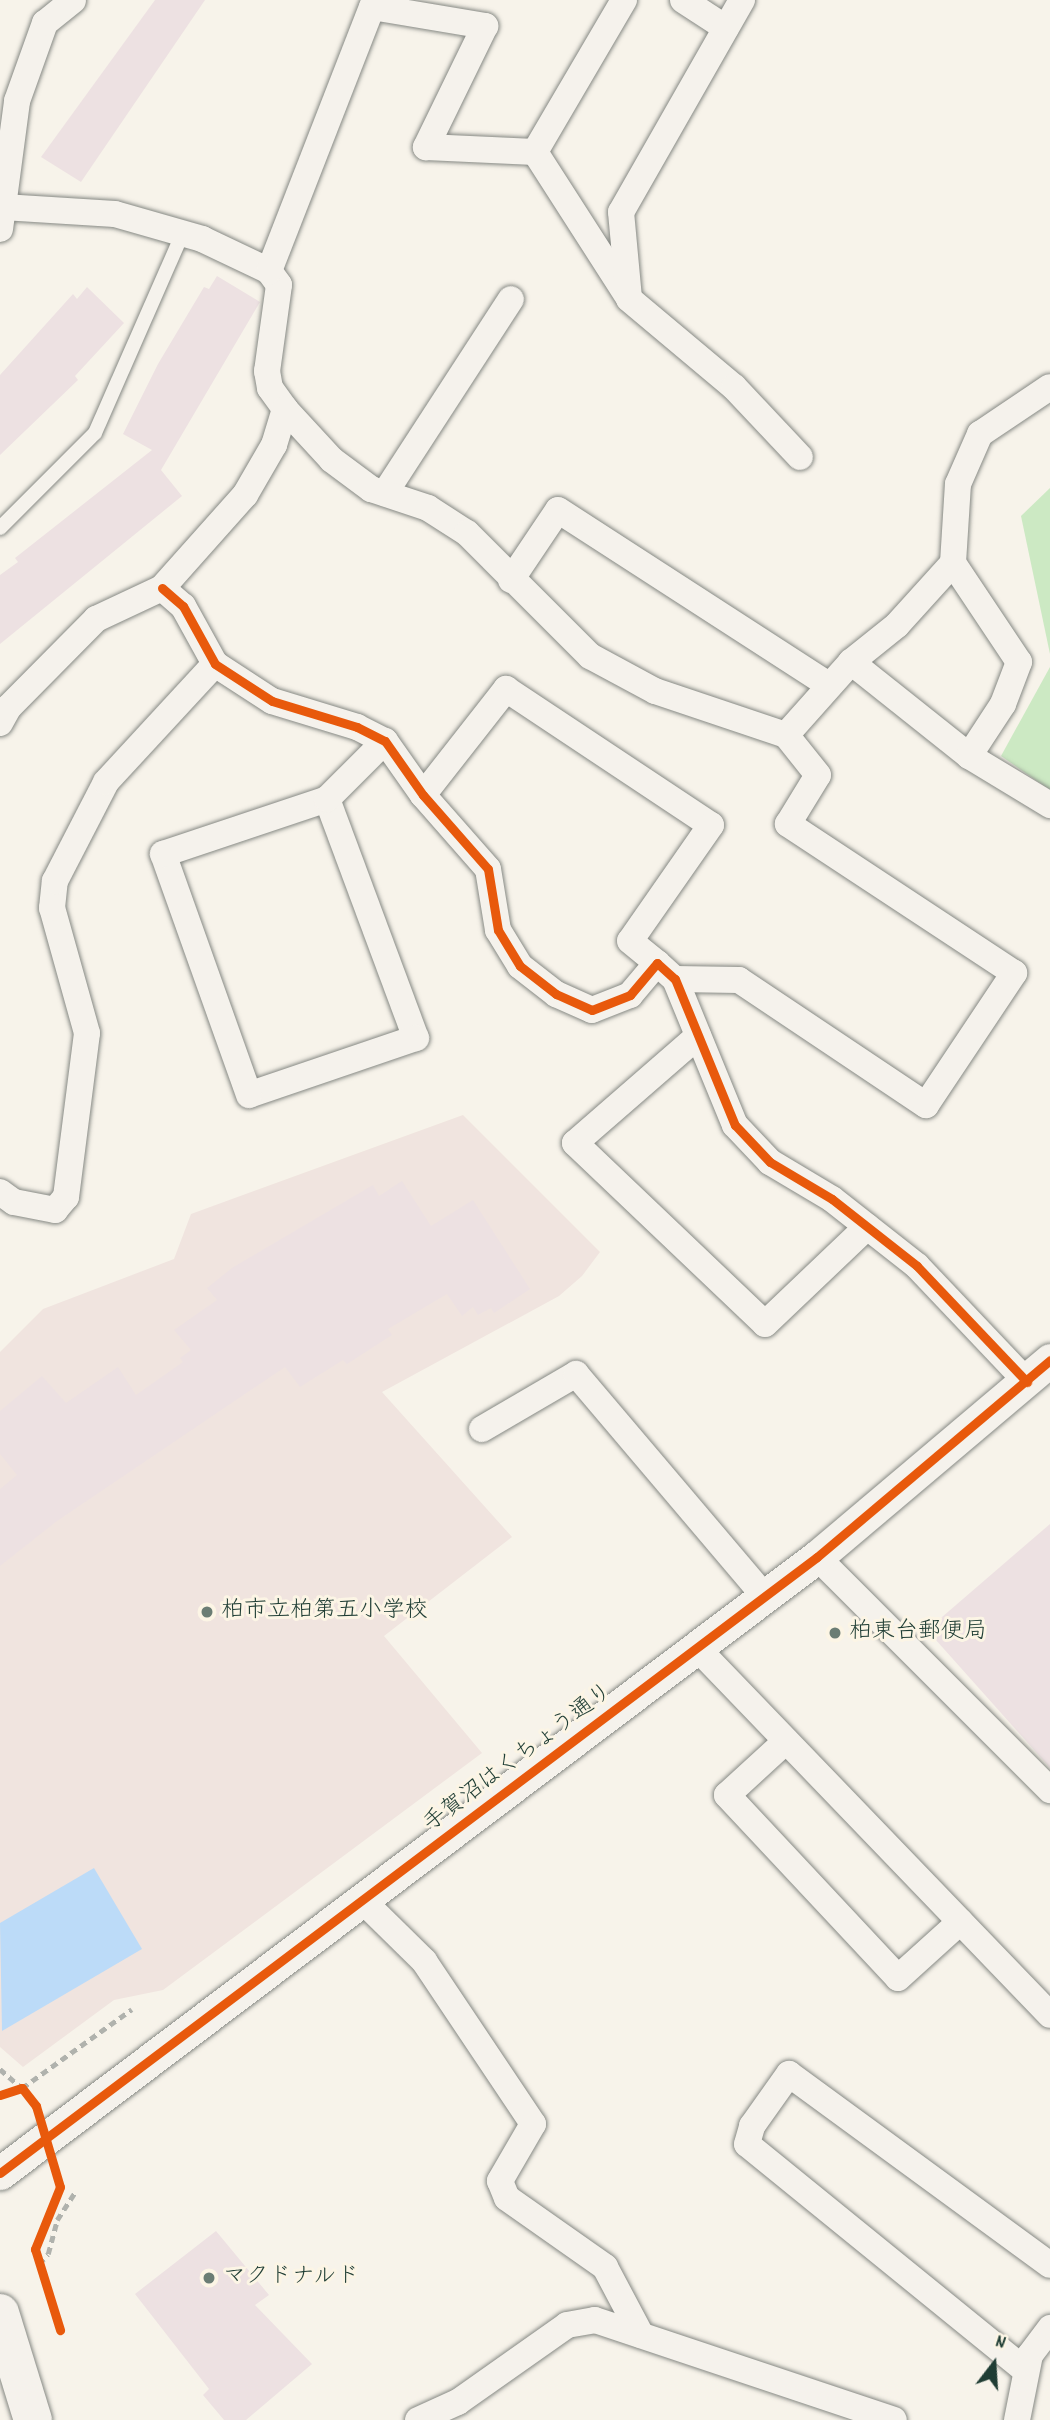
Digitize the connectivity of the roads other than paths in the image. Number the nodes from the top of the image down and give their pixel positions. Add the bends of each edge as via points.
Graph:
1 (73, 0) edge
2 (625, 0) edge
3 (683, 0) edge
4 (743, 0) edge
5 (434, 8) edge
6 (726, 28) junction
7 (535, 152) junction
8 (1, 218) edge
9 (183, 233) junction
10 (269, 271) junction
11 (511, 299) dead end
12 (629, 299) junction
13 (1050, 387) edge
14 (285, 409) junction
15 (800, 457) dead end
16 (385, 493) junction
17 (0, 528) edge
18 (953, 563) junction
19 (511, 580) junction
20 (162, 588) junction
21 (851, 662) junction
22 (215, 664) junction
23 (828, 685) junction
24 (0, 723) edge
25 (786, 735) junction
26 (385, 741) junction
27 (969, 756) junction
28 (423, 795) junction
29 (327, 799) junction
30 (1050, 805) edge
31 (666, 971) junction
32 (698, 1036) junction
33 (0, 1192) edge
34 (867, 1227) junction
35 (1039, 1371) edge
36 (482, 1429) dead end
37 (817, 1557) junction
38 (765, 1597) junction
39 (697, 1648) junction
40 (786, 1741) junction
41 (1050, 1790) edge
42 (363, 1901) junction
43 (960, 1922) junction
44 (1050, 2015) edge
45 (0, 2173) edge
46 (1050, 2265) edge
47 (0, 2313) edge
48 (1050, 2328) edge
49 (641, 2335) junction
50 (1025, 2370) junction
51 (33, 2420) edge
52 (418, 2420) edge
53 (894, 2420) edge
54 (1017, 2420) edge

1 - 8 street via 45,23 17,102
2 - 7 street
3 - 6 street
4 - 6 street
5 - 7 street via 485,26 426,146
5 - 10 street via 372,7
6 - 12 street via 621,212
7 - 12 street
8 - 9 street via 115,214
9 - 10 street
9 - 17 lane via 95,433
10 - 14 street via 279,285 267,371 270,388
11 - 16 street
12 - 15 street via 734,387
13 - 18 street via 980,435 958,484
14 - 16 street via 332,460 371,489
14 - 20 street via 274,446 245,495
16 - 19 street via 428,508 467,533
18 - 21 street via 897,625
18 - 27 street via 1019,662 1003,704
19 - 23 street via 558,510
19 - 25 street via 590,656 655,691
20 - 22 street via 188,614
20 - 24 street via 96,619 9,707
21 - 23 street
21 - 27 street
22 - 26 street via 272,701 357,727
22 - 33 street via 107,782 55,881 52,908 87,1033 65,1198 55,1209 14,1202
23 - 25 street
25 - 31 street via 818,775 788,824 1014,973 926,1105 739,980
26 - 28 street
26 - 29 street
27 - 30 street
28 - 31 street via 488,869 498,930 520,966 556,993 592,1010 630,995
28 - 31 street via 506,689 710,825 630,941
29 - 29 street via 163,854 248,1095 416,1038
31 - 32 street
32 - 34 street via 735,1125 770,1162
32 - 34 street via 575,1143 765,1324
34 - 35 street
35 - 37 street, 手賀沼はくちょう通り
36 - 38 street via 576,1374
37 - 38 street, 手賀沼はくちょう通り
37 - 41 street
38 - 39 street, 手賀沼はくちょう通り
39 - 40 street
39 - 42 street, 手賀沼はくちょう通り
40 - 43 street
40 - 43 street via 727,1796 898,1978
42 - 45 street, 手賀沼はくちょう通り
42 - 49 street via 424,1961 533,2124 500,2181 507,2198 604,2267
43 - 44 street
46 - 50 street via 789,2074 752,2126 747,2144
47 - 51 highway
48 - 50 street
49 - 52 street via 595,2320 567,2325 458,2402
49 - 53 street
50 - 54 street

